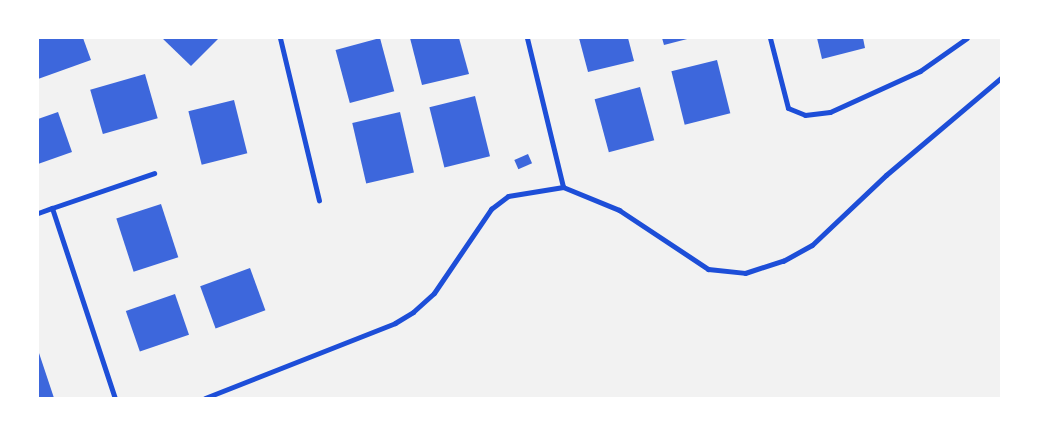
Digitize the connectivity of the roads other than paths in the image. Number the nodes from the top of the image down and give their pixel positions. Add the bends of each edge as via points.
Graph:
1 (280, 38) edge
2 (527, 38) edge
3 (770, 38) edge
4 (967, 38) edge
5 (1002, 77) edge
6 (154, 173) dead end
7 (563, 187) junction
8 (319, 200) dead end
9 (52, 208) junction
10 (38, 213) edge
11 (116, 398) edge
12 (205, 398) edge

1 - 8 street
2 - 7 street
3 - 4 street via 788,108 805,115 830,112 920,71
5 - 7 street via 886,174 812,245 783,261 745,273 708,269 619,210
6 - 9 street
7 - 12 street via 508,196 497,205 434,293 407,316
9 - 10 street
9 - 11 street

